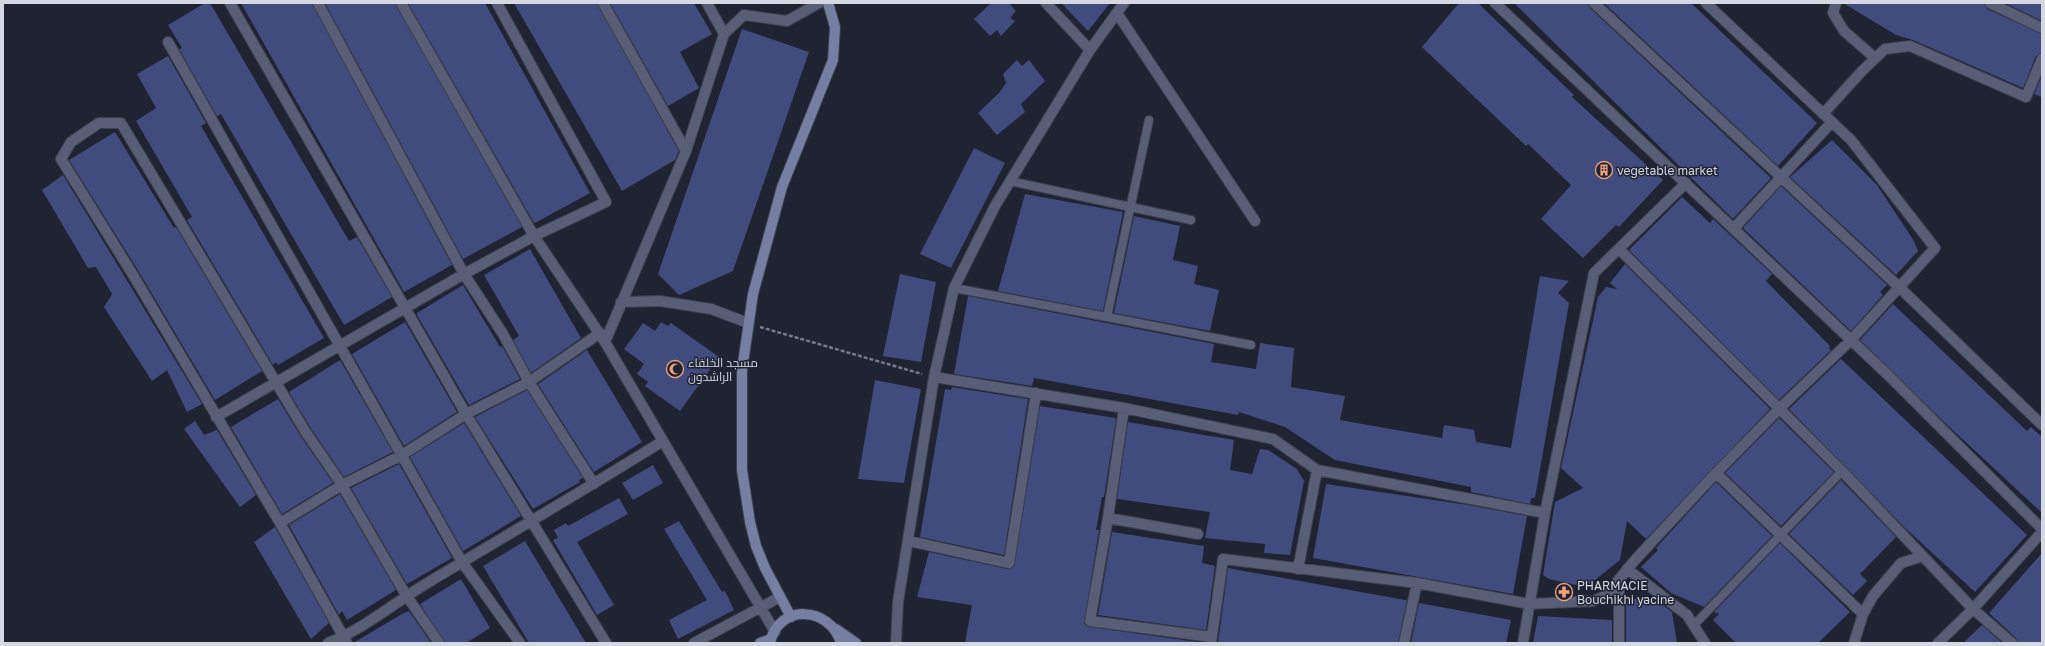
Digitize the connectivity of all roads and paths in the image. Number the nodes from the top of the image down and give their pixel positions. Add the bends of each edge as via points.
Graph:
1 (230, 3) edge
2 (318, 3) edge
3 (401, 3) edge
4 (497, 3) edge
5 (602, 3) edge
6 (707, 3) edge
7 (820, 3) edge
8 (828, 3) edge
9 (1046, 3) edge
10 (1124, 3) edge
11 (1495, 3) edge
12 (1594, 3) edge
13 (1706, 3) edge
14 (1836, 3) edge
15 (1990, 3) edge
16 (1117, 13) junction
17 (2042, 28) edge
18 (724, 34) junction
19 (168, 42) dead end
20 (1090, 50) junction
21 (1875, 58) junction
22 (2042, 59) edge
23 (1823, 114) junction
24 (1149, 120) dead end
25 (1832, 122) junction
26 (686, 151) junction
27 (1780, 176) junction
28 (1010, 182) junction
29 (1686, 183) junction
30 (1131, 207) junction
31 (1191, 220) dead end
32 (1255, 221) dead end
33 (1734, 228) junction
34 (534, 236) junction
35 (1619, 249) junction
36 (464, 274) junction
37 (1899, 287) junction
38 (954, 288) junction
39 (621, 302) junction
40 (404, 308) junction
41 (1107, 316) junction
42 (748, 324) junction
43 (603, 338) junction
44 (1851, 340) junction
45 (339, 345) junction
46 (1251, 345) dead end
47 (934, 377) junction
48 (277, 381) junction
49 (529, 382) junction
50 (1036, 393) junction
51 (1124, 408) junction
52 (1779, 408) junction
53 (466, 414) junction
54 (216, 417) junction
55 (2042, 425) edge
56 (663, 441) junction
57 (402, 455) junction
58 (1317, 470) junction
59 (1842, 471) junction
60 (1716, 473) junction
61 (594, 484) junction
62 (342, 485) junction
63 (1545, 513) junction
64 (1108, 518) junction
65 (531, 521) junction
66 (280, 523) junction
67 (2042, 529) edge
68 (2042, 532) edge
69 (1198, 534) dead end
70 (1780, 535) junction
71 (908, 541) junction
72 (1923, 556) junction
73 (462, 562) junction
74 (1298, 569) junction
75 (1627, 569) junction
76 (1619, 579) junction
77 (1417, 583) junction
78 (406, 595) junction
79 (780, 596) junction
80 (1530, 604) junction
81 (760, 607) junction
82 (1973, 609) junction
83 (1863, 614) junction
84 (791, 617) junction
85 (1694, 625) junction
86 (834, 627) junction
87 (772, 638) edge
88 (345, 640) edge
89 (1212, 640) edge
90 (328, 643) edge
91 (439, 643) edge
92 (520, 643) edge
93 (606, 643) edge
94 (694, 643) edge
95 (760, 643) edge
96 (841, 643) edge
97 (856, 643) edge
98 (896, 643) edge
99 (1404, 643) edge
100 (1522, 643) edge
101 (1619, 643) edge
102 (1705, 643) edge
103 (1854, 643) edge
104 (1938, 643) edge
105 (2012, 643) edge

1 - 40 street
2 - 36 street
3 - 34 street
4 - 34 street via 606,202
5 - 26 street
6 - 18 street
7 - 18 street via 787,21 744,15
8 - 42 street via 835,27 833,60 782,187 752,294
9 - 20 street
10 - 16 street
11 - 29 street
12 - 27 street
13 - 23 street
14 - 21 street via 1833,13 1844,31
15 - 17 street
16 - 20 street
16 - 32 street
18 - 26 street
19 - 45 street
20 - 28 street
21 - 22 street via 1885,49 1910,46 2026,97
21 - 23 street
23 - 25 street
24 - 30 lane
25 - 27 street
25 - 37 street via 1850,140 1935,248
26 - 39 street
27 - 33 street
27 - 37 street
28 - 30 lane
28 - 38 street via 995,206
29 - 33 street
29 - 35 street
30 - 31 lane
30 - 41 lane
33 - 44 street
34 - 36 street
34 - 43 street
35 - 52 street
35 - 63 street via 1594,273
36 - 40 street
36 - 49 street via 503,334
37 - 44 street
37 - 55 street
38 - 41 lane
38 - 47 street
39 - 42 street via 660,301 711,309
39 - 43 street
40 - 45 street
40 - 53 street
41 - 46 lane
42 - 47 path
42 - 79 street via 742,370 744,493 756,546
43 - 49 street
43 - 56 street
44 - 52 street
44 - 67 street
45 - 48 street
45 - 57 street
47 - 50 street
47 - 71 street
48 - 54 street
48 - 54 street via 121,123 99,123 71,142 61,159
48 - 62 street via 305,431
49 - 53 street
49 - 61 street
50 - 51 street
50 - 71 street via 1009,562
51 - 58 street via 1273,439
51 - 64 street
52 - 59 street
52 - 60 street
53 - 57 street
53 - 65 street
54 - 66 street
56 - 61 street
56 - 81 street
57 - 62 street
57 - 73 street
58 - 63 street
58 - 74 street
59 - 70 lane
59 - 72 street
60 - 70 street
60 - 75 street
61 - 65 street
62 - 66 street
62 - 78 street
63 - 80 street
64 - 69 street
64 - 89 street via 1090,621
65 - 73 street
65 - 93 street
66 - 88 street
68 - 82 street
70 - 83 street
70 - 85 lane
71 - 98 street via 898,602
72 - 82 street
72 - 83 street via 1900,563 1873,596
73 - 78 street
73 - 92 street
74 - 77 street
74 - 89 street via 1223,559
75 - 76 street
75 - 85 street via 1687,615
76 - 80 street via 1606,595 1594,601
76 - 101 street
77 - 80 street
77 - 99 street
78 - 88 street
78 - 91 street
79 - 81 street
79 - 84 street
80 - 100 street
81 - 87 street
81 - 94 street
82 - 104 street
82 - 105 street
83 - 103 street
84 - 86 street via 800,614 818,616
84 - 87 street via 779,626
85 - 102 street
86 - 96 street
86 - 97 street
87 - 95 street
88 - 90 street

